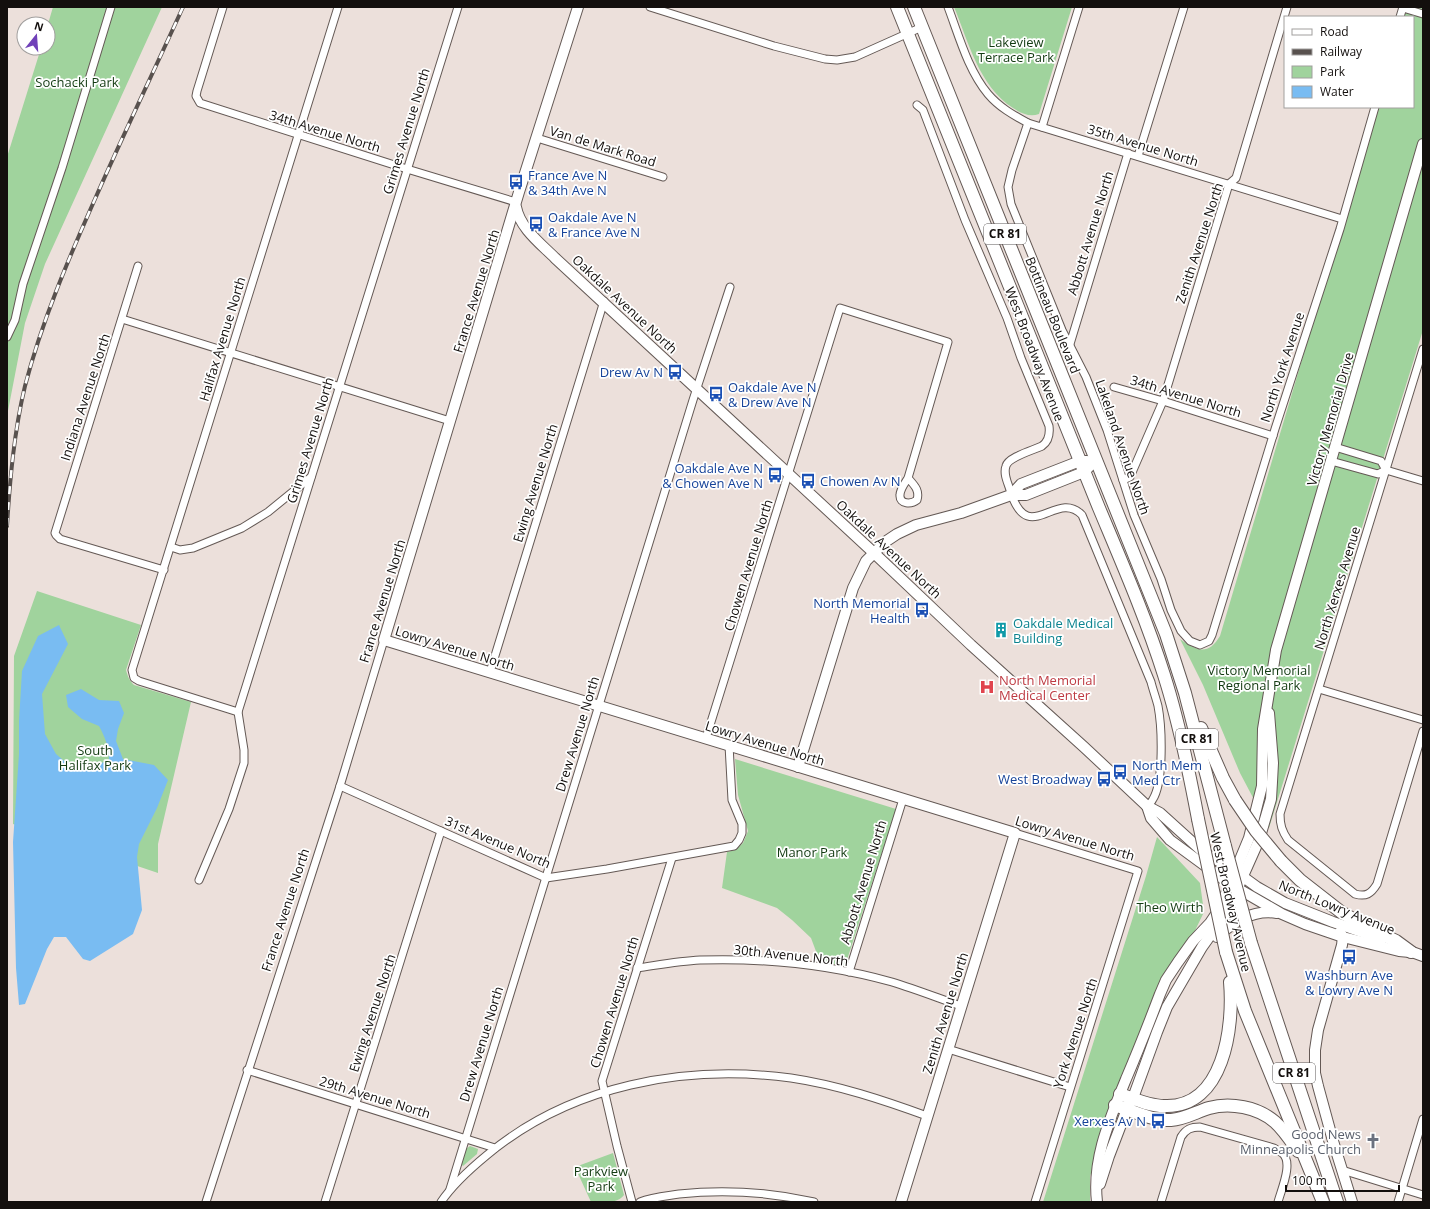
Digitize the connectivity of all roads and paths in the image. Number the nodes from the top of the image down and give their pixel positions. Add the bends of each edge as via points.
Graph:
1 (111, 7) edge
2 (223, 7) edge
3 (338, 7) edge
4 (458, 7) edge
5 (578, 7) edge
6 (650, 7) edge
7 (897, 7) edge
8 (914, 7) edge
9 (948, 7) edge
10 (1079, 7) edge
11 (1184, 7) edge
12 (1403, 8) edge
13 (1423, 14) edge
14 (1284, 17) edge
15 (922, 28) junction
16 (908, 34) junction
17 (917, 105) dead end
18 (1375, 108) edge
19 (1028, 123) junction
20 (1042, 127) junction
21 (298, 135) junction
22 (537, 138) junction
23 (1423, 144) edge
24 (1128, 153) junction
25 (1138, 156) junction
26 (407, 169) junction
27 (663, 177) dead end
28 (1229, 184) junction
29 (516, 204) junction
30 (1342, 219) junction
31 (138, 266) dead end
32 (730, 287) dead end
33 (604, 301) junction
34 (122, 319) junction
35 (7, 337) edge
36 (1070, 344) junction
37 (1423, 349) edge
38 (230, 353) junction
39 (340, 387) junction
40 (1114, 388) dead end
41 (696, 389) junction
42 (1163, 401) junction
43 (450, 421) junction
44 (1273, 436) junction
45 (1335, 447) junction
46 (1096, 460) junction
47 (1331, 461) junction
48 (1082, 467) junction
49 (1386, 470) junction
50 (789, 474) junction
51 (312, 476) junction
52 (908, 478) dead end
53 (1123, 480) junction
54 (1423, 481) edge
55 (1011, 494) junction
56 (171, 547) junction
57 (874, 553) junction
58 (164, 570) junction
59 (1166, 634) joint
60 (1212, 635) joint
61 (384, 640) junction
62 (1176, 664) junction
63 (490, 672) junction
64 (1319, 689) junction
65 (598, 705) junction
66 (238, 712) junction
67 (1423, 720) edge
68 (1423, 731) edge
69 (706, 738) junction
70 (729, 745) junction
71 (798, 767) junction
72 (340, 786) junction
73 (903, 799) junction
74 (1147, 806) junction
75 (441, 831) junction
76 (1015, 833) junction
77 (672, 858) junction
78 (1138, 871) joint
79 (1239, 874) junction
80 (546, 878) junction
81 (199, 880) dead end
82 (1234, 886) junction
83 (1282, 914) junction
84 (1333, 922) junction
85 (1343, 938) junction
86 (1411, 952) junction
87 (1423, 956) edge
88 (1227, 957) junction
89 (1196, 958) junction
90 (637, 968) junction
91 (849, 972) junction
92 (961, 1006) junction
93 (948, 1049) junction
94 (247, 1070) junction
95 (1070, 1087) junction
96 (604, 1092) junction
97 (1133, 1098) junction
98 (1121, 1103) junction
99 (356, 1104) junction
100 (927, 1116) junction
101 (1423, 1119) edge
102 (465, 1138) junction
103 (495, 1148) junction
104 (1310, 1167) junction
105 (1342, 1170) junction
106 (450, 1189) junction
107 (1402, 1189) junction
108 (1423, 1195) edge
109 (1096, 1199) edge
110 (206, 1202) edge
111 (325, 1202) edge
112 (441, 1202) edge
113 (632, 1202) edge
114 (640, 1202) edge
115 (814, 1202) edge
116 (901, 1202) edge
117 (1035, 1202) edge
118 (1161, 1202) edge
119 (1278, 1202) edge
120 (1323, 1202) edge
121 (1337, 1202) edge
122 (1352, 1202) edge
123 (1398, 1202) edge

1 - 35 street via 62,168 23,284 15,320
2 - 21 street, 34th Avenue North via 197,91 198,100 204,106
3 - 21 street, Halifax Avenue North
4 - 26 street, Grimes Avenue North
5 - 22 street, France Avenue North
6 - 16 street via 824,59 855,57
7 - 16 main road, CR 81
8 - 15 main road, Bottineau Boulevard / CR 81
9 - 19 street via 970,64 988,95 1001,107
10 - 20 street
11 - 25 street
12 - 13 street
14 - 28 street, Zenith Avenue North via 1236,178
15 - 16 street
15 - 46 main road, Bottineau Boulevard / CR 81
16 - 48 main road, CR 81
17 - 55 street, West Broadway Avenue via 923,110 1049,426 1050,432 1046,443 1012,459 1006,466 1005,473
18 - 30 street, North York Avenue
19 - 20 street, 35th Avenue North
19 - 36 street, Lakeland Avenue North via 1008,187 1011,204
20 - 24 street, 35th Avenue North
21 - 26 street, 34th Avenue North
21 - 38 street, Halifax Avenue North
22 - 27 street, Van de Mark Road
22 - 29 street, France Avenue North
23 - 45 street, Victory Memorial Drive
24 - 25 street, 35th Avenue North
24 - 36 street, Abbott Avenue North
25 - 28 street, 35th Avenue North
26 - 29 street, 34th Avenue North
26 - 39 street, Grimes Avenue North
28 - 30 street, 35th Avenue North
28 - 42 street, Zenith Avenue North
29 - 33 street, Oakdale Avenue North via 522,224 555,258
29 - 43 street, France Avenue North
30 - 44 street, North York Avenue
31 - 34 street, Indiana Avenue North
32 - 41 street, Drew Avenue North
33 - 41 street, Oakdale Avenue North
33 - 63 street, Ewing Avenue North
34 - 38 street
34 - 58 street, Indiana Avenue North via 55,528 56,535 60,539
36 - 53 street, Lakeland Avenue North via 1107,430
37 - 49 street, North Xerxes Avenue
38 - 39 street
38 - 56 street, Halifax Avenue North
39 - 43 street
39 - 51 street, Grimes Avenue North
40 - 42 street, 34th Avenue North
41 - 50 street, Oakdale Avenue North
41 - 65 street, Drew Avenue North
42 - 44 street, 34th Avenue North
42 - 53 street, Zenith Avenue North via 1130,477
43 - 61 street, France Avenue North
44 - 60 street, North York Avenue
45 - 47 street, Victory Memorial Drive
45 - 49 street via 1382,461
46 - 48 street
46 - 59 main road, Bottineau Boulevard / CR 81
47 - 49 street via 1378,474
47 - 79 street, Victory Memorial Drive via 1276,650 1263,729 1262,786
48 - 55 street via 1021,484
48 - 88 main road, West Broadway Avenue / CR 81, bridge via 1126,571 1165,676 1191,781
49 - 54 street
49 - 64 street, North Xerxes Avenue
50 - 52 street, Chowen Avenue North via 840,308 948,342
50 - 57 street, Oakdale Avenue North
50 - 69 street, Chowen Avenue North
51 - 56 street via 268,512 242,528 193,548 180,550
51 - 66 street, Grimes Avenue North
53 - 60 street, Lakeland Avenue North via 1134,515 1181,631 1190,641 1200,645 1209,641
55 - 57 street via 961,513 916,525 897,534
55 - 74 street, West Broadway Avenue via 1022,514 1026,516 1036,517 1068,506 1082,515 1151,682 1158,707 1161,760 1158,787 1153,800
56 - 58 street, Halifax Avenue North
57 - 71 street via 866,561 853,588
57 - 74 street, Oakdale Avenue North
58 - 66 street, Halifax Avenue North via 132,670 134,678
59 - 62 main road, West Broadway Avenue / CR 81
61 - 63 street, Lowry Avenue North
61 - 72 street, France Avenue North
62 - 86 main road, bridge via 1190,695 1201,730 1235,800 1256,831 1300,880 1341,912 1396,941
62 - 121 main road, West Broadway Avenue / CR 81, bridge via 1251,943
63 - 65 street, Lowry Avenue North
64 - 67 street
64 - 68 street, North Xerxes Avenue via 1280,814 1280,823 1288,840 1355,894 1367,896 1377,884
65 - 69 street, Lowry Avenue North
65 - 80 street, Drew Avenue North
66 - 81 street, Grimes Avenue North via 243,737 244,763 234,795
69 - 70 street, Lowry Avenue North
70 - 71 street, Lowry Avenue North
70 - 77 street, 31st Avenue North via 732,800 742,824 739,840 734,846
71 - 73 street, Lowry Avenue North
72 - 75 street, 31st Avenue North
72 - 94 street, France Avenue North
73 - 76 street, Lowry Avenue North
73 - 91 street, Abbott Avenue North
74 - 79 street, Oakdale Avenue North via 1160,814 1202,852
74 - 82 street, Oakdale Avenue North via 1151,818 1170,840
75 - 80 street, 31st Avenue North
75 - 99 street, Ewing Avenue North
76 - 78 street, Lowry Avenue North
76 - 92 street, Zenith Avenue North
77 - 80 street, 31st Avenue North
77 - 90 street, Chowen Avenue North
78 - 95 street, York Avenue North
79 - 82 street, Victory Memorial Drive
79 - 84 street, North Lowry Avenue via 1285,903
80 - 102 street, Drew Avenue North
82 - 83 street, North Lowry Avenue
82 - 89 street via 1226,912
82 - 98 street via 1210,923 1193,941 1166,980
83 - 85 street, North Lowry Avenue
83 - 89 street via 1262,912 1250,915 1227,928
84 - 85 street
84 - 86 street, North Lowry Avenue
85 - 86 street, North Lowry Avenue
85 - 105 street via 1315,1050 1315,1073
86 - 87 street, North Lowry Avenue
88 - 97 main road via 1230,1020 1218,1072 1213,1080 1201,1093 1185,1104 1165,1107
88 - 104 main road, West Broadway Avenue / CR 81 via 1245,1011
89 - 97 street via 1167,1007
90 - 91 street, 30th Avenue North via 698,960 728,960 810,966
90 - 96 street, Chowen Avenue North via 602,1081
91 - 92 street, 30th Avenue North via 893,983
92 - 93 street, Zenith Avenue North
93 - 95 street
93 - 100 street, Zenith Avenue North
94 - 99 street, 29th Avenue North
94 - 110 street, France Avenue North
95 - 117 street, York Avenue North
96 - 100 street via 643,1081 716,1074 753,1075 827,1084
96 - 103 street via 553,1111 528,1124
96 - 113 street, Chowen Avenue North
97 - 98 main road
98 - 104 main road via 1156,1118 1170,1120 1221,1106 1235,1106 1258,1112 1276,1123
98 - 109 street via 1107,1127 1099,1152
99 - 102 street, 29th Avenue North
99 - 111 street, Ewing Avenue North
100 - 116 street, Zenith Avenue North
101 - 107 street
102 - 103 street, 29th Avenue North
102 - 106 street, Drew Avenue North
103 - 106 street
104 - 120 main road, West Broadway Avenue / CR 81
105 - 107 street
105 - 122 street
106 - 112 street
107 - 108 street
107 - 123 street
114 - 115 street via 693,1192 727,1192 767,1193
118 - 119 street via 1181,1137 1185,1131 1200,1127 1274,1148 1283,1153 1287,1161 1287,1170

